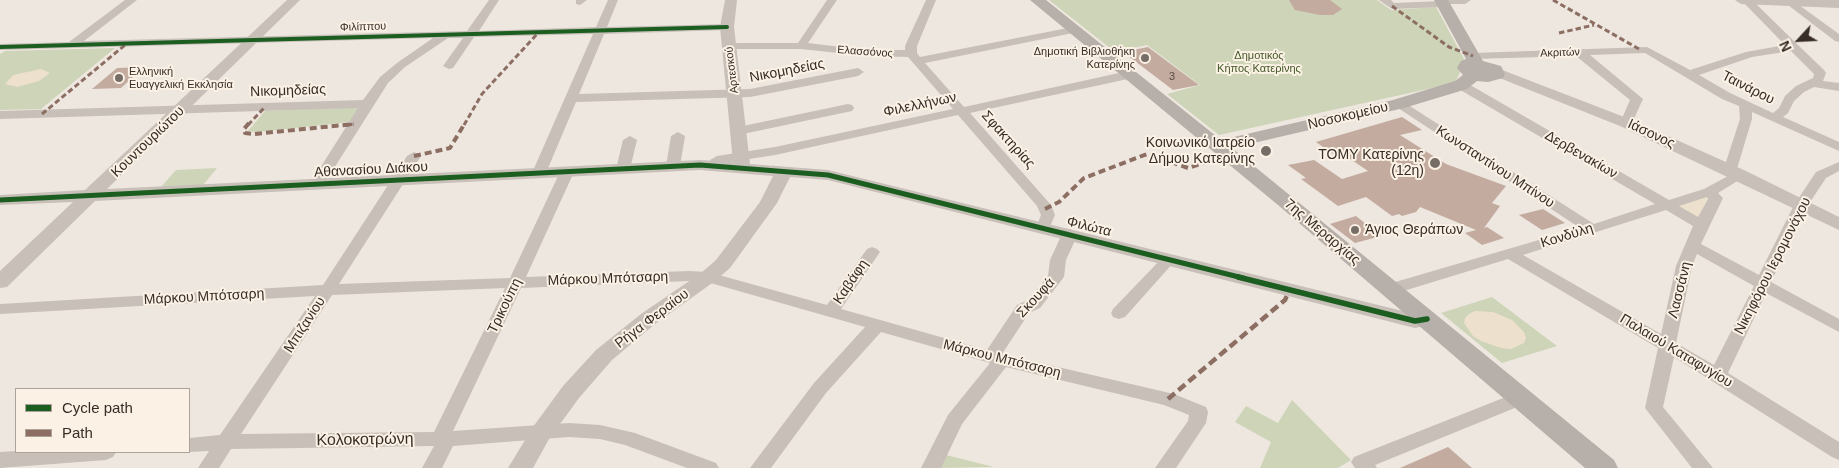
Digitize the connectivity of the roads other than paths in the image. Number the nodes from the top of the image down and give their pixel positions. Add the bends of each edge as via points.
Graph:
1 (132, 0) edge
2 (294, 0) edge
3 (494, 0) edge
4 (613, 0) edge
5 (731, 0) edge
6 (832, 0) edge
7 (931, 0) edge
8 (1037, 0) edge
9 (1384, 0) edge
10 (1465, 0) edge
11 (1741, 0) edge
12 (1746, 0) edge
13 (1442, 1) edge
14 (1792, 2) edge
15 (1839, 4) edge
16 (727, 27) junction
17 (599, 30) junction
18 (1073, 30) junction
19 (470, 34) junction
20 (445, 35) junction
21 (1839, 39) edge
22 (253, 40) junction
23 (72, 45) junction
24 (0, 46) edge
25 (729, 46) junction
26 (801, 46) junction
27 (1794, 47) junction
28 (1647, 50) joint
29 (1580, 52) junction
30 (915, 57) junction
31 (449, 66) dead end
32 (1471, 70) junction
33 (858, 72) dead end
34 (1497, 72) joint
35 (1690, 74) junction
36 (1128, 75) junction
37 (1813, 83) junction
38 (1839, 87) edge
39 (735, 94) junction
40 (571, 98) junction
41 (366, 104) junction
42 (1398, 104) junction
43 (1745, 105) junction
44 (848, 108) dead end
45 (180, 110) junction
46 (960, 111) junction
47 (0, 115) edge
48 (1774, 118) junction
49 (1626, 122) junction
50 (739, 135) junction
51 (678, 136) dead end
52 (630, 140) dead end
53 (1217, 146) junction
54 (1839, 147) edge
55 (775, 151) junction
56 (414, 156) dead end
57 (745, 160) junction
58 (673, 166) junction
59 (1839, 166) edge
60 (622, 169) junction
61 (778, 171) junction
62 (567, 172) junction
63 (539, 173) junction
64 (1735, 173) junction
65 (400, 180) junction
66 (317, 184) junction
67 (1709, 192) junction
68 (92, 196) junction
69 (0, 200) edge
70 (1667, 204) junction
71 (1801, 205) junction
72 (1839, 224) edge
73 (1701, 225) junction
74 (1042, 228) junction
75 (1592, 229) junction
76 (1070, 234) junction
77 (1692, 245) junction
78 (872, 252) dead end
79 (1510, 254) junction
80 (1169, 259) junction
81 (708, 277) junction
82 (0, 282) edge
83 (516, 282) junction
84 (1764, 284) junction
85 (1391, 289) junction
86 (328, 290) junction
87 (1410, 305) junction
88 (0, 309) edge
89 (831, 312) junction
90 (1119, 312) dead end
91 (1385, 313) junction
92 (1427, 319) junction
93 (877, 325) junction
94 (1839, 326) edge
95 (1667, 345) junction
96 (996, 358) junction
97 (1718, 375) junction
98 (1521, 398) junction
99 (541, 433) junction
100 (444, 439) junction
101 (227, 442) junction
102 (190, 445) edge
103 (1839, 452) edge
104 (93, 453) edge
105 (0, 460) edge
106 (1364, 465) edge
107 (698, 466) edge
108 (208, 468) edge
109 (432, 468) edge
110 (520, 468) edge
111 (760, 468) edge
112 (931, 468) edge
113 (1165, 468) edge
114 (1604, 468) edge
115 (1703, 468) edge

1 - 23 street
2 - 22 street, Κουντουριώτου
3 - 19 street
4 - 17 street
5 - 16 street, Αρτεσκού
6 - 26 street
7 - 30 street via 911,46
8 - 18 main road, 7ης Μεραρχίας
9 - 13 street via 1392,6
10 - 13 street
11 - 12 street
12 - 14 street
12 - 27 street
13 - 32 main road
14 - 15 street
14 - 21 street
16 - 17 street, Φιλίππου
16 - 25 street, Αρτεσκού
17 - 19 street, Φιλίππου
17 - 40 street
18 - 30 street, Ελασσόνος
18 - 36 main road, 7ης Μεραρχίας
19 - 20 street, Φιλίππου
19 - 31 street
20 - 22 street, Φιλίππου
20 - 41 street via 401,65 384,80
22 - 23 street, Φιλίππου
22 - 45 street, Κουντουριώτου
23 - 24 street, Φιλίππου
25 - 26 street, Ελασσόνος
25 - 39 street, Αρτεσκού
26 - 30 street, Ελασσόνος
27 - 35 street via 1750,54
27 - 37 street via 1820,73
28 - 29 street, Ακριτών
28 - 35 street, Ταινάρου
29 - 32 street, Ακριτών
29 - 49 street via 1637,99
30 - 46 street, Σφακτηρίας
32 - 34 main road, Νοσοκομείου via 1488,77 1495,76
32 - 42 main road, Νοσοκομείου
32 - 70 street, Δερβενακίων
33 - 39 street, Νικομηδείας via 750,94
34 - 49 street, Ιάσονος
35 - 43 street, Ταινάρου
36 - 46 street, Φιλελλήνων
36 - 53 main road, 7ης Μεραρχίας
37 - 38 street
37 - 48 street via 1800,89
39 - 40 street, Νικομηδείας
39 - 50 street, Αρτεσκού
40 - 63 street
41 - 45 street, Νικομηδείας
41 - 66 street
42 - 53 main road, Νοσοκομείου
42 - 75 street, Κωνσταντίνου Μπίνου
43 - 48 street, Ταινάρου
43 - 64 street via 1746,119
44 - 50 street
45 - 47 street, Νικομηδείας
45 - 68 street, Κουντουριώτου
46 - 55 street, Φιλελλήνων
46 - 74 street, Σφακτηρίας via 1044,206 1048,215
48 - 54 street, Ταινάρου
49 - 64 street, Ιάσονος
50 - 57 street
51 - 58 street
52 - 60 street
53 - 85 main road, 7ης Μεραρχίας
55 - 57 street, Φιλελλήνων
55 - 61 street via 771,161
56 - 65 street, Μπιζανίου
57 - 58 street, Αθανασίου Διάκου
57 - 61 street, Φιλώτα
58 - 60 street, Αθανασίου Διάκου
59 - 71 street, Νικηφόρου Ιερομονάχου via 1821,175
60 - 62 street, Αθανασίου Διάκου
61 - 74 street, Φιλώτα via 828,175
61 - 81 street, Ρήγα Φεραίου via 768,203 724,264
62 - 63 street, Αθανασίου Διάκου
62 - 83 street, Τρικούπη
63 - 65 street, Αθανασίου Διάκου
64 - 67 street, Κονδύλη
64 - 71 street, Ιάσονος
65 - 66 street, Αθανασίου Διάκου
65 - 86 street, Μπιζανίου
66 - 68 street, Αθανασίου Διάκου
67 - 70 street, Κονδύλη
67 - 73 street, Λασσάνη via 1716,198
68 - 69 street, Αθανασίου Διάκου
68 - 82 street, Κουντουριώτου
70 - 73 street, Δερβενακίων
70 - 75 street, Κονδύλη
71 - 72 street, Ιάσονος
71 - 84 street, Νικηφόρου Ιερομονάχου
73 - 77 street, Λασσάνη
74 - 76 street, Φιλώτα
75 - 79 street, Κονδύλη
76 - 80 street, Φιλώτα
76 - 96 street, Σκουφά via 1058,260 1056,278 1034,304 1022,309
77 - 84 street
77 - 95 street, Λασσάνη via 1684,266
78 - 89 street, Καβάφη
79 - 85 street, Κονδύλη
79 - 95 street, Παλαιού Καταφυγίου
80 - 90 street
80 - 91 street, Φιλώτα
81 - 83 street, Μάρκου Μπότσαρη
81 - 89 street, Μάρκου Μπότσαρη
81 - 99 street, Ρήγα Φεραίου via 604,355
83 - 86 street, Μάρκου Μπότσαρη
83 - 100 street, Τρικούπη
84 - 94 street
84 - 97 street, Νικηφόρου Ιερομονάχου
85 - 87 main road, 7ης Μεραρχίας
86 - 88 street, Μάρκου Μπότσαρη
86 - 101 street, Μπιζανίου
87 - 91 street
87 - 92 main road, 7ης Μεραρχίας
89 - 93 street, Μάρκου Μπότσαρη
91 - 92 street, Φιλώτα via 1418,321
92 - 98 main road, 7ης Μεραρχίας
93 - 96 street, Μάρκου Μπότσαρη
93 - 111 street via 820,388
95 - 97 street, Παλαιού Καταφυγίου
95 - 115 street, Λασσάνη via 1654,408
96 - 112 street, Σκουφά via 955,420
96 - 113 street, Μάρκου Μπότσαρη via 1168,399 1199,412 1197,423
97 - 103 street, Παλαιού Καταφυγίου
98 - 106 street
98 - 114 main road, 7ης Μεραρχίας
99 - 100 street, Κολοκοτρώνη
99 - 107 street, Κολοκοτρώνη via 569,430 600,432 628,438
99 - 110 street, Ρήγα Φεραίου
100 - 101 street, Κολοκοτρώνη
100 - 109 street, Τρικούπη
101 - 102 street, Κολοκοτρώνη
101 - 108 street, Μπιζανίου
104 - 105 street

